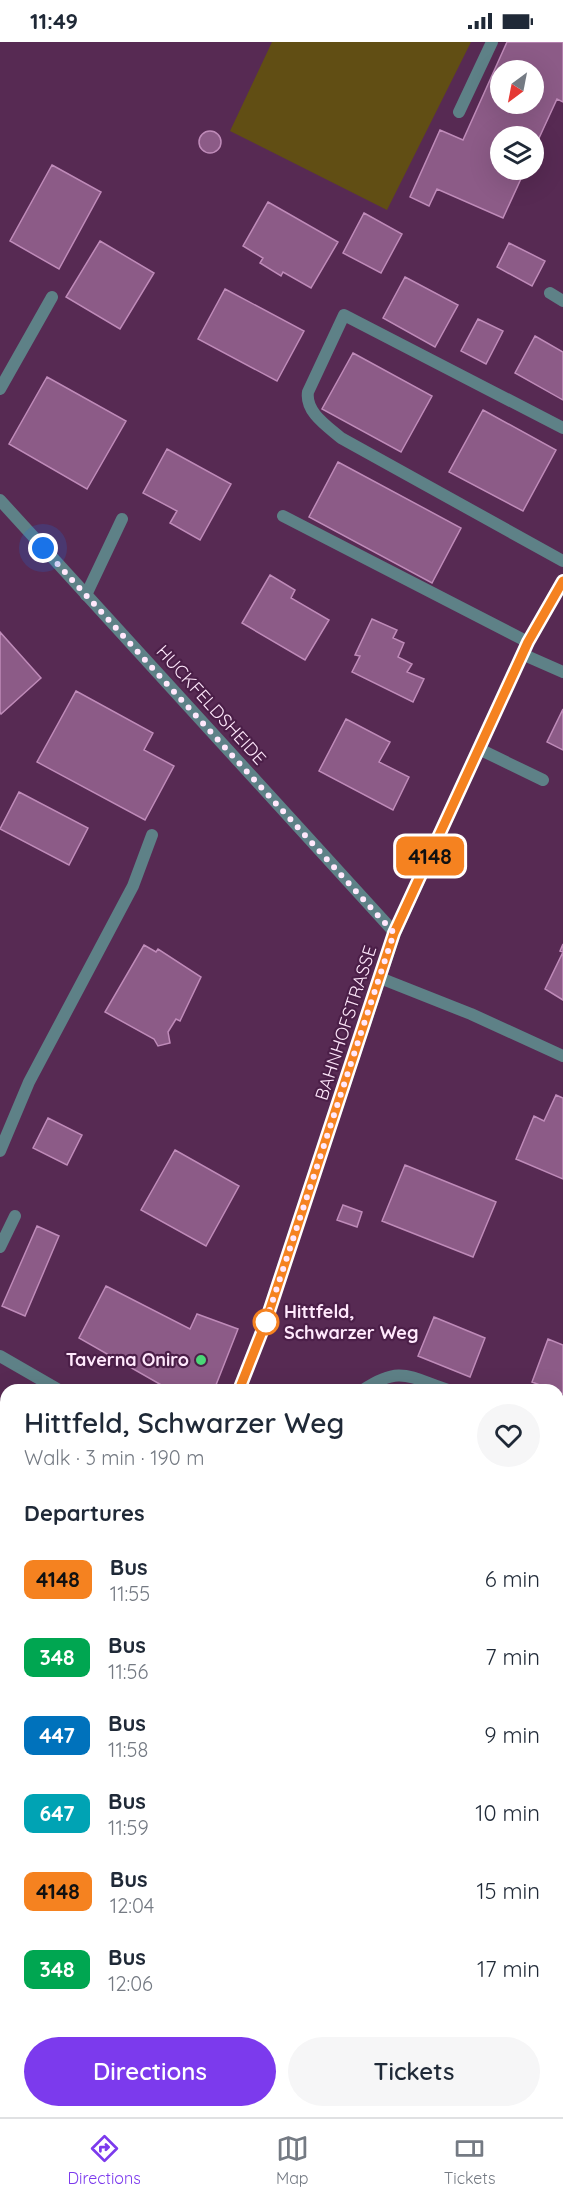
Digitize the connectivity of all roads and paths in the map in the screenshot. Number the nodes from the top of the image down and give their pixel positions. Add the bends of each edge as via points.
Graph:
1 (492, 42) edge
2 (459, 112) dead end
3 (550, 293) dead end
4 (52, 297) dead end
5 (563, 301) edge
6 (0, 389) edge
7 (563, 428) edge
8 (0, 500) edge
9 (283, 516) dead end
10 (122, 519) dead end
11 (563, 561) edge
12 (563, 581) edge
13 (86, 595) junction
14 (525, 648) junction
15 (563, 672) edge
16 (479, 748) junction
17 (543, 780) dead end
18 (152, 835) dead end
19 (394, 933) junction
20 (380, 978) junction
21 (563, 1056) edge
22 (0, 1150) edge
23 (15, 1216) dead end
24 (0, 1247) edge
25 (0, 1356) edge
26 (49, 1384) edge
27 (241, 1384) edge
28 (372, 1384) edge
29 (429, 1384) edge

1 - 2 street
3 - 5 street
4 - 6 street
7 - 11 street via 344,315 307,398 313,412 341,438
8 - 13 street, HUCKFELDSHEIDE
9 - 14 street
10 - 13 street
12 - 14 street, BAHNHOFSTRASSE
13 - 19 street, HUCKFELDSHEIDE
14 - 15 street
14 - 16 street, BAHNHOFSTRASSE
16 - 17 street
16 - 19 street, BAHNHOFSTRASSE
18 - 22 street via 133,886 29,1082
19 - 20 street, BAHNHOFSTRASSE
20 - 21 street
20 - 27 street, BAHNHOFSTRASSE
23 - 24 street
25 - 26 street
28 - 29 street via 398,1374

